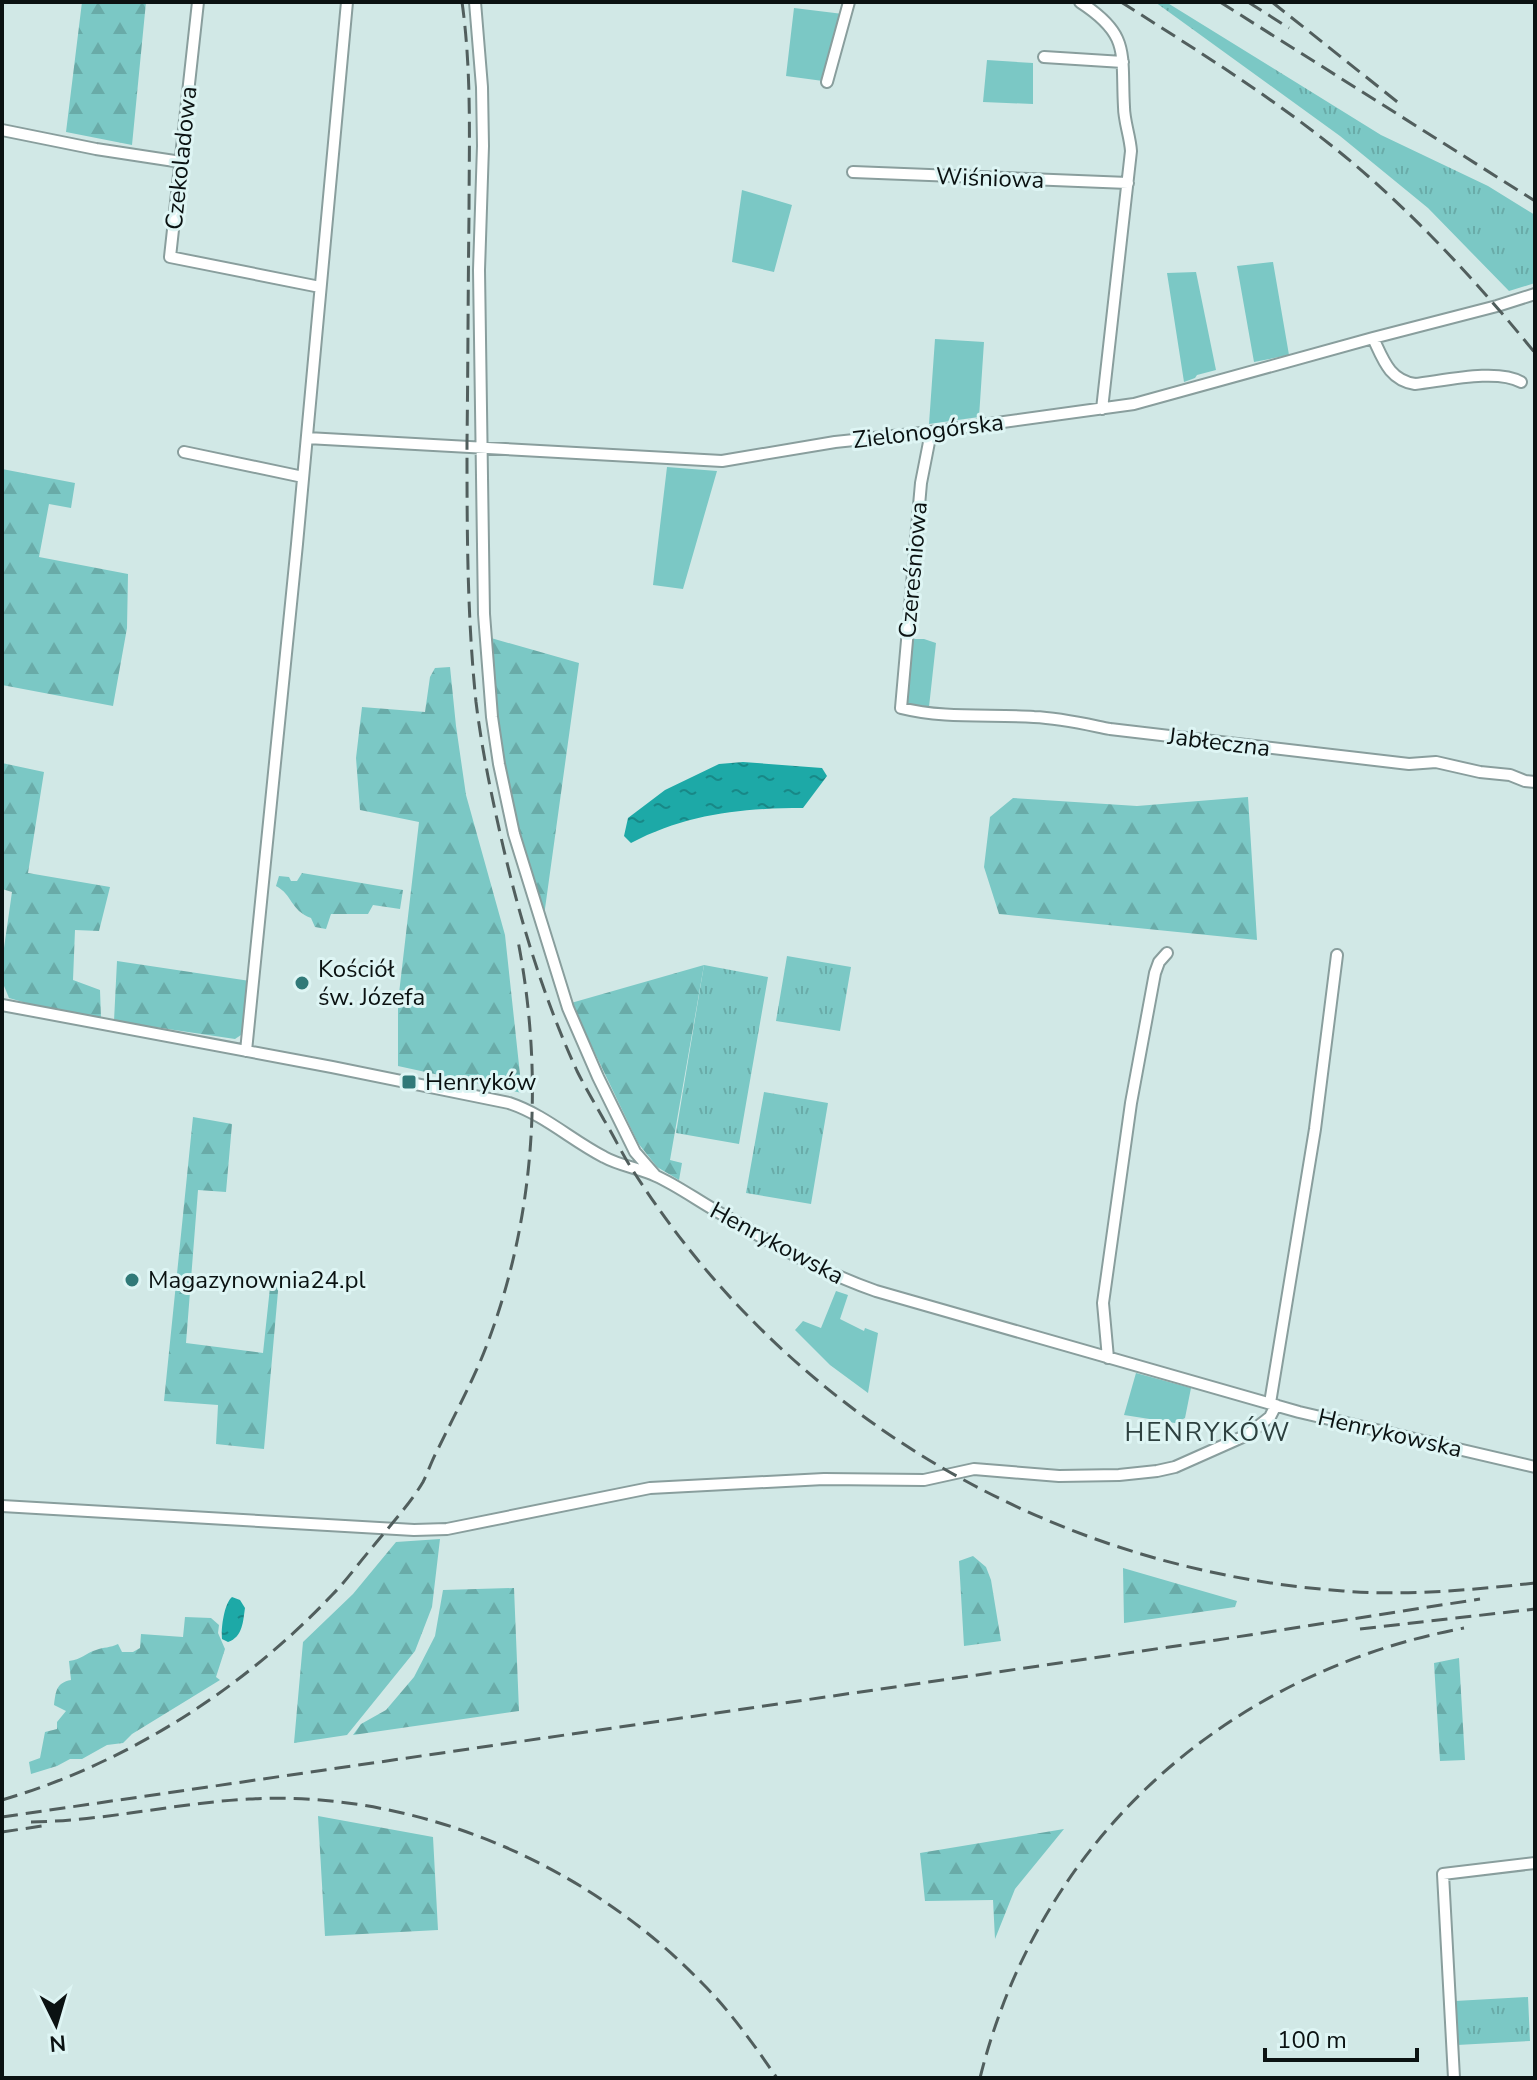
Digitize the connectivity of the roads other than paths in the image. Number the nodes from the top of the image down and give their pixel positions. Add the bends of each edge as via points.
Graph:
1 (198, 2) edge
2 (347, 2) edge
3 (475, 2) edge
4 (849, 2) edge
5 (1080, 2) edge
6 (1044, 57) dead end
7 (1123, 62) junction
8 (827, 82) dead end
9 (2, 130) edge
10 (181, 162) junction
11 (853, 172) dead end
12 (1128, 183) junction
13 (320, 287) junction
14 (1535, 294) edge
15 (1373, 338) junction
16 (1521, 382) dead end
17 (1102, 409) junction
18 (931, 432) junction
19 (307, 438) junction
20 (481, 447) junction
21 (184, 452) dead end
22 (303, 477) junction
23 (901, 708) joint
24 (1535, 782) edge
25 (1167, 953) dead end
26 (1337, 955) dead end
27 (2, 1005) edge
28 (246, 1051) junction
29 (655, 1176) junction
30 (1108, 1358) junction
31 (1273, 1404) junction
32 (1535, 1467) edge
33 (2, 1506) edge
34 (1535, 1863) edge
35 (1454, 2078) edge

1 - 10 street, Czekoladowa
2 - 13 street
3 - 20 street via 483,146
4 - 8 street
5 - 7 street via 1112,27
6 - 7 street
7 - 12 street via 1131,151
9 - 10 street
10 - 13 street, Czekoladowa via 170,257
11 - 12 street, Wiśniowa
12 - 17 street
13 - 19 street
14 - 15 street, Zielonogórska
15 - 16 street via 1387,368 1408,383 1490,375
15 - 17 street, Zielonogórska
17 - 18 street, Zielonogórska
18 - 20 street, Zielonogórska via 722,461
18 - 23 street, Czereśniowa via 921,483
19 - 20 street, Zielonogórska
19 - 22 street
20 - 29 street via 492,717 514,834 568,1008 635,1152
21 - 22 street
22 - 28 street
23 - 24 street, Jabłeczna via 1064,719 1409,764 1436,762
25 - 30 street via 1155,973 1131,1103 1103,1303
26 - 31 street
27 - 28 street, Henrykowska
28 - 29 street, Henrykowska via 509,1103 615,1163
29 - 30 street, Henrykowska via 838,1278
30 - 31 street, Henrykowska
31 - 32 street, Henrykowska
31 - 33 street via 1270,1417 1247,1435 1157,1471 1059,1476 974,1469 924,1480 650,1488 447,1529
34 - 35 street via 1443,1874

